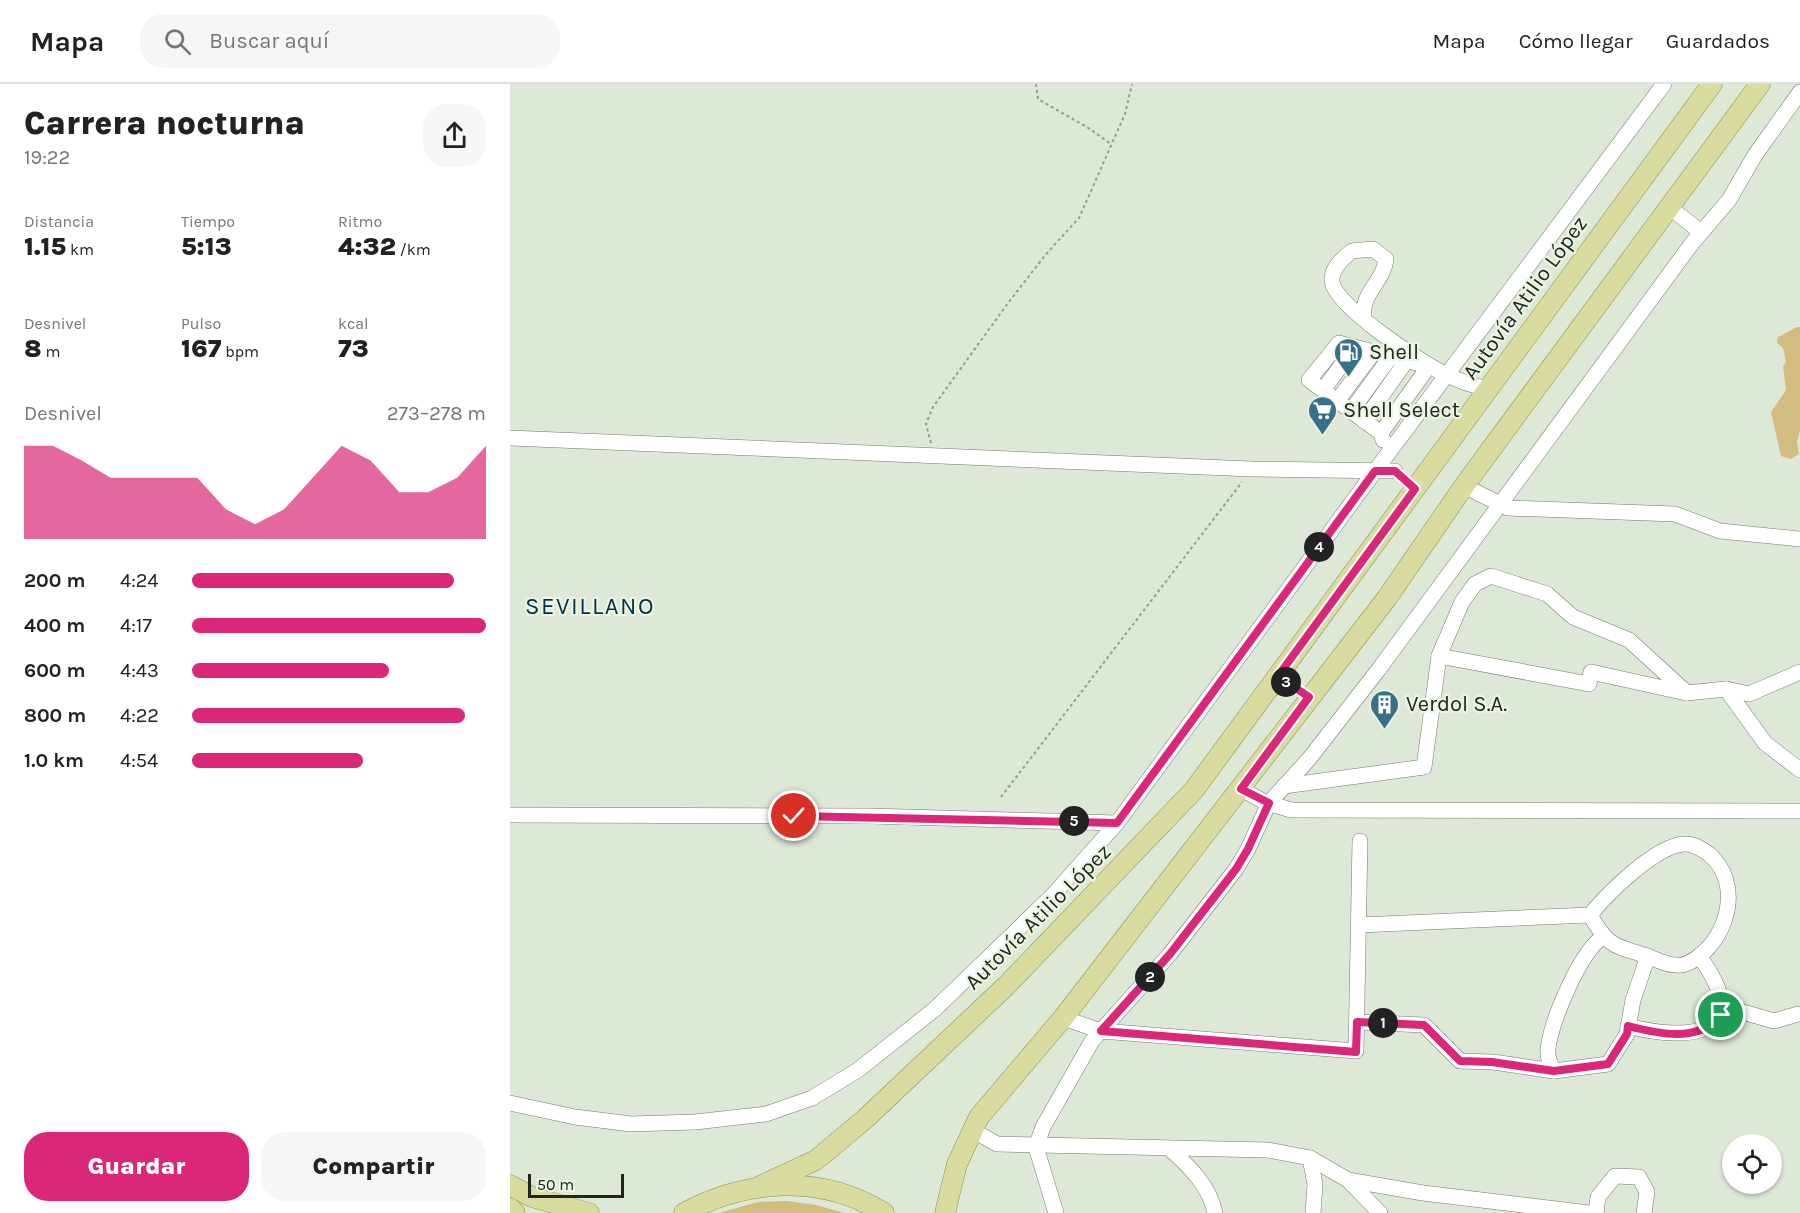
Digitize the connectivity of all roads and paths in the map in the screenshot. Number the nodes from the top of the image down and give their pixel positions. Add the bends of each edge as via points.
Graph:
1 (1036, 84) edge
2 (1132, 84) edge
3 (1664, 84) edge
4 (1712, 84) edge
5 (1760, 84) edge
6 (1800, 92) edge
7 (1795, 109) edge
8 (1111, 144) junction
9 (1669, 207) junction
10 (1701, 232) junction
11 (1364, 320) junction
12 (1374, 352) junction
13 (1391, 356) junction
14 (1407, 360) junction
15 (1429, 366) junction
16 (1447, 375) junction
17 (1489, 389) junction
18 (1337, 401) junction
19 (1351, 411) junction
20 (1364, 421) junction
21 (1381, 433) junction
22 (510, 438) edge
23 (1388, 454) junction
24 (954, 456) junction
25 (1252, 469) junction
26 (1375, 471) junction
27 (1395, 471) junction
28 (1464, 486) junction
29 (1415, 489) junction
30 (1501, 504) junction
31 (1800, 539) edge
32 (1439, 656) junction
33 (1800, 672) edge
34 (1726, 689) junction
35 (1687, 693) junction
36 (1800, 770) edge
37 (1284, 786) junction
38 (1241, 789) junction
39 (1001, 797) dead end
40 (1269, 803) junction
41 (1800, 811) edge
42 (510, 815) edge
43 (1117, 823) junction
44 (1360, 840) dead end
45 (1590, 915) junction
46 (1359, 925) junction
47 (1604, 936) junction
48 (1648, 956) junction
49 (1699, 956) junction
50 (1722, 1006) junction
51 (1798, 1014) dead end
52 (1063, 1018) junction
53 (1357, 1022) junction
54 (1628, 1026) junction
55 (1101, 1031) junction
56 (1554, 1071) junction
57 (510, 1103) edge
58 (972, 1130) junction
59 (1036, 1147) junction
60 (1171, 1150) junction
61 (1310, 1158) junction
62 (1348, 1180) junction
63 (510, 1185) edge
64 (760, 1186) junction
65 (510, 1208) edge
66 (515, 1213) edge
67 (589, 1213) edge
68 (684, 1213) edge
69 (884, 1213) edge
70 (945, 1213) edge
71 (1056, 1213) edge
72 (1215, 1213) edge
73 (1313, 1213) edge
74 (1380, 1213) edge
75 (1589, 1213) edge
76 (1596, 1213) edge
77 (1644, 1213) edge

1 - 8 path via 1038,99
2 - 8 path via 1125,114
3 - 16 street
4 - 17 main road, Autovía Atilio López
5 - 9 main road
6 - 7 street
7 - 10 street
8 - 24 path via 1079,218 1008,303 933,407 926,424 931,442
9 - 10 street
9 - 28 main road
10 - 30 street
11 - 11 street via 1362,308 1366,297 1386,265 1386,259 1373,249 1352,250 1335,269 1332,280 1347,306
11 - 15 street
12 - 13 street
12 - 18 street
12 - 18 street via 1339,343 1309,380
13 - 14 street
13 - 19 street
14 - 15 street
14 - 20 street
15 - 16 street
15 - 21 street
16 - 17 street
16 - 23 street
17 - 29 main road, Autovía Atilio López
18 - 19 street
19 - 20 street
20 - 21 street
21 - 23 street
22 - 24 street
23 - 26 street
23 - 27 street
24 - 25 street
25 - 26 street
25 - 39 path
26 - 27 street
26 - 43 street
27 - 29 street
28 - 30 street
28 - 38 main road via 1387,598
29 - 64 main road, Autovía Atilio López via 1194,790 1006,986 865,1119 816,1160
30 - 31 street via 1508,508 1675,514 1720,531
30 - 37 street via 1379,669
32 - 35 street via 1589,684 1591,672
32 - 35 street via 1462,602 1475,584 1491,576 1547,594 1573,617 1629,640
32 - 37 street via 1424,767
33 - 34 street via 1749,694
34 - 35 street
34 - 36 street via 1765,743
37 - 40 street
38 - 40 street
38 - 52 main road
40 - 41 street via 1291,810 1323,811
40 - 55 street via 1236,869 1170,954
42 - 43 street via 871,816
43 - 57 street via 1053,895 935,1009 858,1070 812,1098 766,1114 631,1124
44 - 46 street
45 - 46 street
45 - 47 street
45 - 49 street via 1607,895 1649,861 1683,844 1696,846 1715,861 1729,893 1724,926 1710,949
46 - 53 street
47 - 48 street via 1612,946
47 - 56 street via 1585,954 1553,1028 1548,1051
48 - 49 street via 1679,966
48 - 54 street
49 - 50 street via 1721,993
50 - 51 street via 1774,1021
50 - 54 street via 1714,1023 1696,1032 1655,1033
52 - 55 street
52 - 58 main road
53 - 55 street via 1356,1052
53 - 56 street via 1424,1025 1460,1061
54 - 56 street via 1608,1064
55 - 59 street via 1043,1126
58 - 59 street via 997,1144
58 - 70 main road via 957,1164
59 - 60 street
59 - 71 street
60 - 61 street via 1268,1150
60 - 72 street via 1194,1171
61 - 62 street
61 - 73 street via 1315,1184
62 - 74 street
62 - 75 street
63 - 67 main road via 532,1197
64 - 68 main road, Autovía Atilio López via 731,1192
64 - 69 main road, Autovía Atilio López via 823,1188 853,1197
65 - 66 main road
76 - 77 street via 1598,1197 1615,1176 1639,1177 1647,1192

